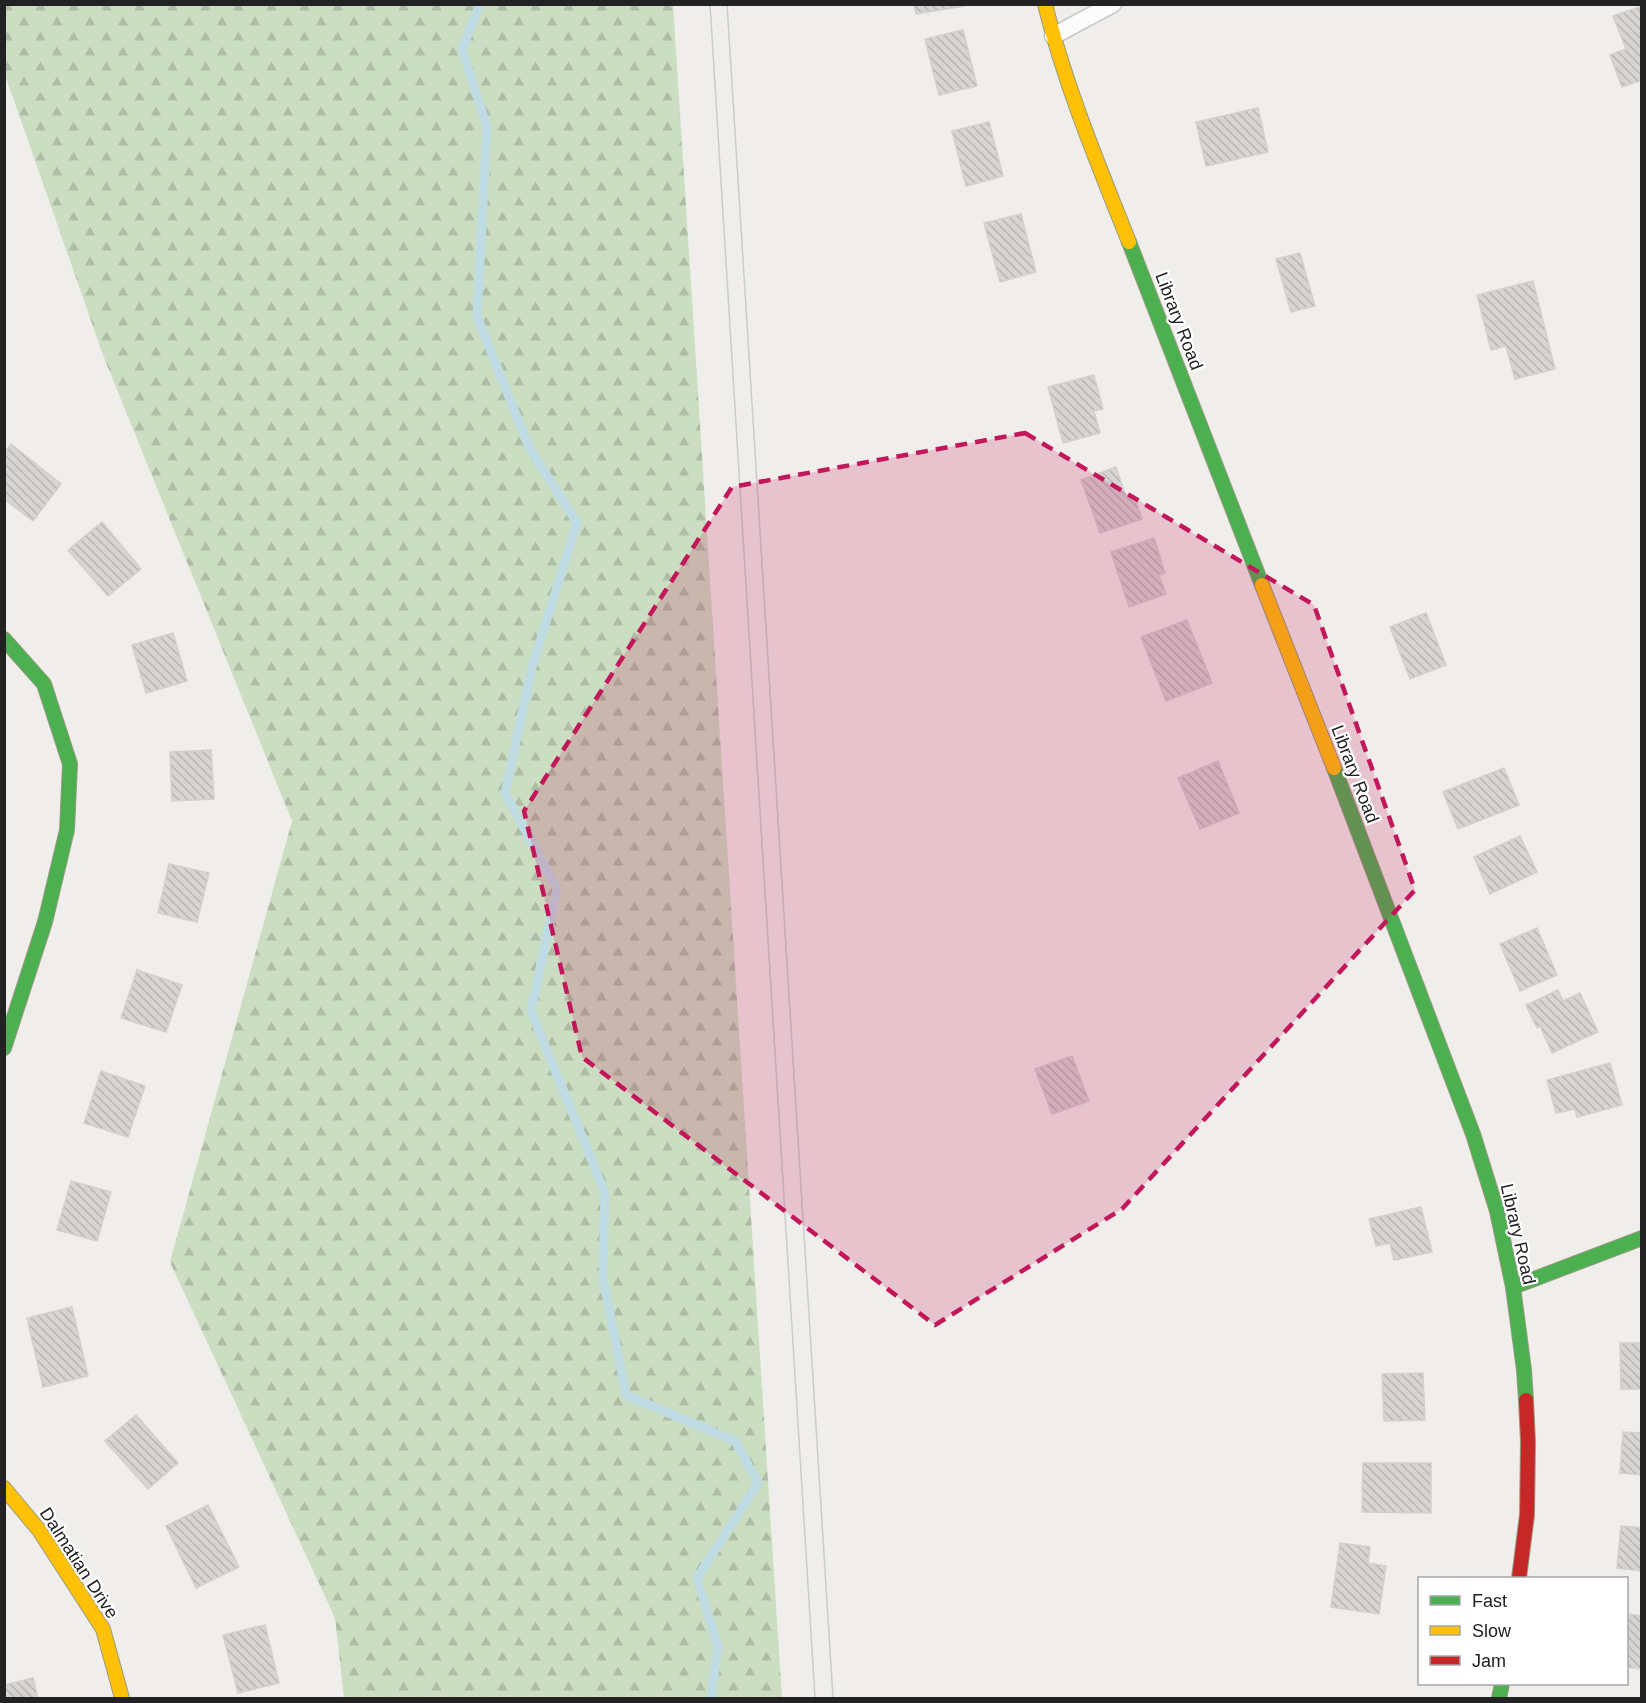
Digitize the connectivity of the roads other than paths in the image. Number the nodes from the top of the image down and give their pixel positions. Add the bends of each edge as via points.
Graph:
1 (1045, 4) edge
2 (1113, 4) edge
3 (1053, 36) junction
4 (4, 639) edge
5 (4, 1048) edge
6 (1641, 1239) edge
7 (1512, 1287) junction
8 (4, 1488) edge
9 (1519, 1577) edge
10 (122, 1698) edge

1 - 3 main road, Library Road
2 - 3 lane
3 - 7 main road, Library Road via 1094,153 1469,1123 1497,1211
4 - 5 main road via 44,684 70,764 67,830 45,922
6 - 7 main road
7 - 9 main road, Library Road via 1524,1371 1528,1442 1527,1515
8 - 10 main road, Dalmatian Drive via 39,1530 103,1629

